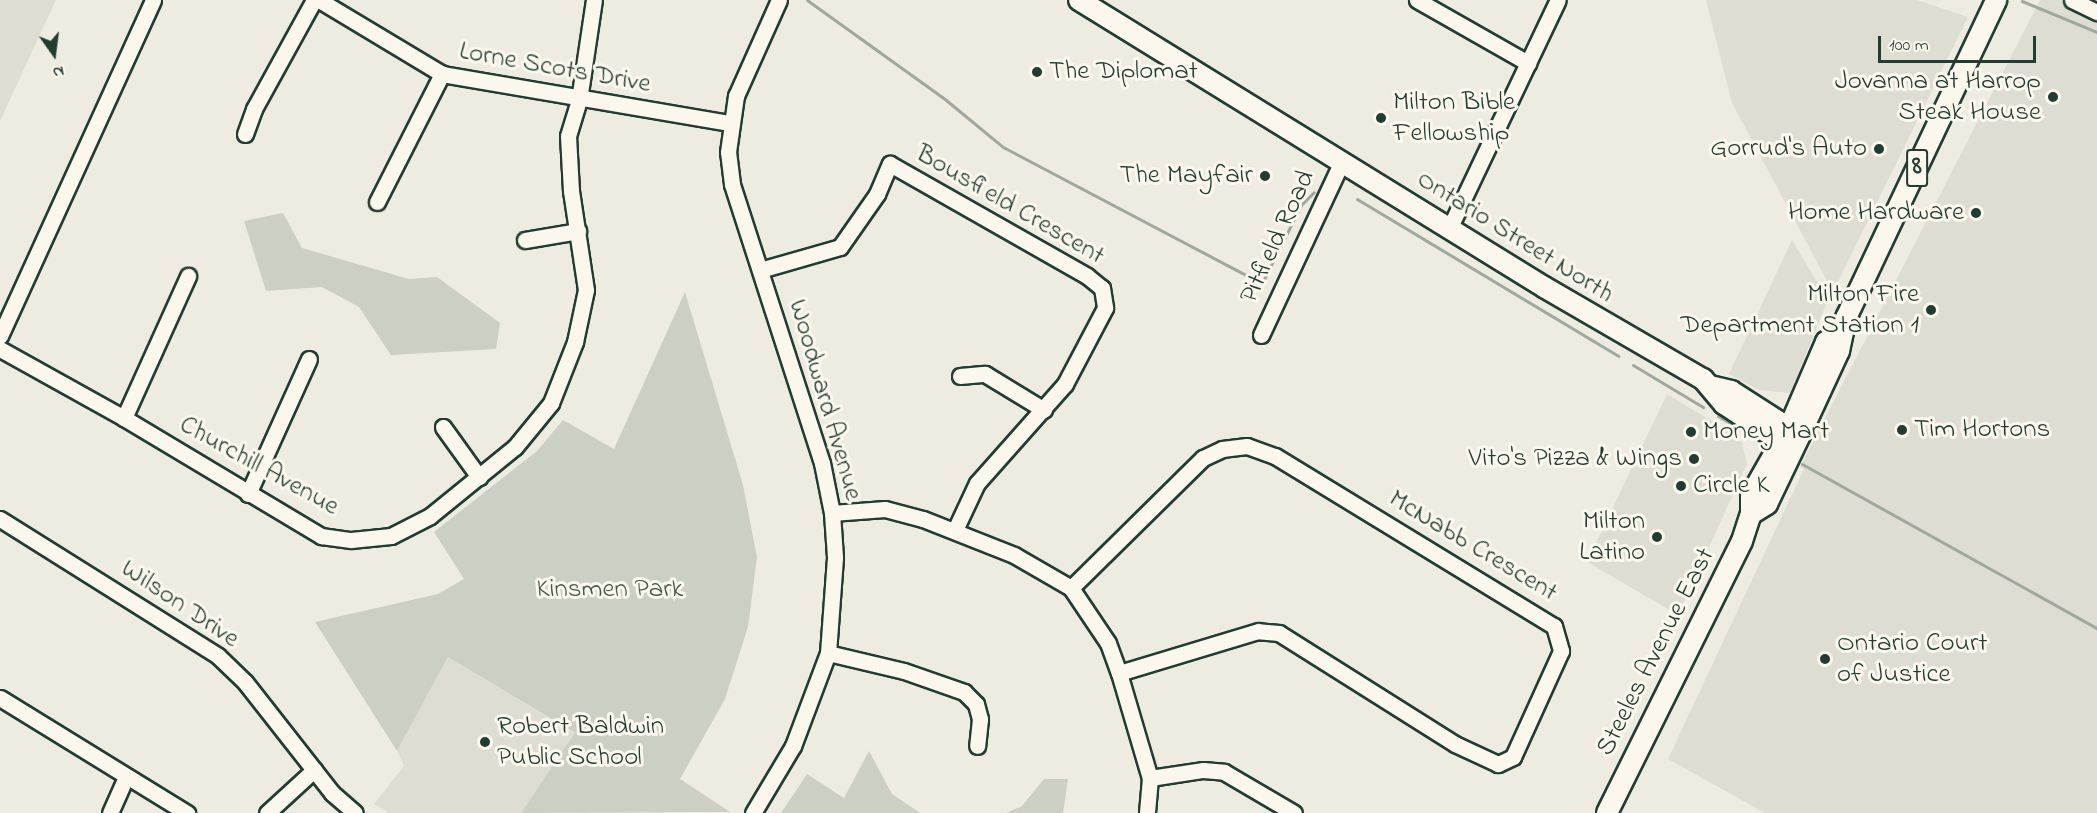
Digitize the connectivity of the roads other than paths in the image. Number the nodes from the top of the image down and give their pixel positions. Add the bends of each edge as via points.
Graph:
1 (153, 0) edge
2 (314, 0) edge
3 (319, 0) edge
4 (594, 0) edge
5 (779, 0) edge
6 (1079, 0) edge
7 (1417, 0) edge
8 (1558, 0) edge
9 (1996, 0) edge
10 (2072, 0) edge
11 (2097, 12) edge
12 (1528, 63) junction
13 (442, 74) junction
14 (579, 100) junction
15 (730, 123) junction
16 (245, 134) dead end
17 (1342, 161) junction
18 (377, 202) dead end
19 (1450, 227) junction
20 (578, 231) junction
21 (525, 240) dead end
22 (760, 270) junction
23 (188, 276) dead end
24 (1261, 335) dead end
25 (0, 336) edge
26 (0, 349) edge
27 (309, 359) dead end
28 (960, 376) dead end
29 (1044, 410) junction
30 (124, 418) junction
31 (443, 427) dead end
32 (1790, 439) junction
33 (479, 477) junction
34 (248, 494) junction
35 (832, 513) junction
36 (0, 519) edge
37 (954, 530) junction
38 (1071, 588) junction
39 (828, 653) junction
40 (1119, 673) junction
41 (0, 698) edge
42 (977, 746) dead end
43 (314, 770) junction
44 (126, 777) junction
45 (1150, 777) junction
46 (110, 813) edge
47 (187, 813) edge
48 (267, 813) edge
49 (356, 813) edge
50 (753, 813) edge
51 (1147, 813) edge
52 (1294, 813) edge
53 (1607, 813) edge

1 - 25 street
2 - 16 street via 254,109
3 - 13 street, Lorne Scots Drive
4 - 14 street, Churchill Avenue
5 - 15 street, Woodward Avenue via 736,96
6 - 17 main road, Ontario Street North
7 - 12 street
8 - 12 street
9 - 32 main road, Steeles Avenue East / 8 via 1840,336 1826,342
10 - 11 street
12 - 19 street
13 - 14 street, Lorne Scots Drive
13 - 18 street
14 - 15 street, Lorne Scots Drive
14 - 20 street, Churchill Avenue via 568,136
15 - 22 street, Woodward Avenue via 732,184
17 - 19 main road, Ontario Street North
17 - 24 street, Pitfield Road
19 - 32 main road, Ontario Street North via 1710,386 1724,404
20 - 21 street
20 - 33 street, Churchill Avenue via 586,290 575,342 551,403 515,447
22 - 29 street, Bousfield Crescent via 840,247 876,194 890,164 1102,288 1106,300 1101,319 1065,384
22 - 35 street, Woodward Avenue via 822,463
23 - 30 street
26 - 30 street, Churchill Avenue
27 - 34 street
28 - 29 street via 985,374
29 - 37 street, Bousfield Crescent via 977,483
30 - 34 street, Churchill Avenue
31 - 33 street
32 - 53 main road, Steeles Avenue East / 8 via 1751,495 1751,514 1742,541
33 - 34 street, Churchill Avenue via 430,516 391,536 351,540 321,536
35 - 37 street via 885,509
35 - 39 street, Woodward Avenue via 835,557
36 - 43 street, Wilson Drive via 213,652 249,687
37 - 38 street via 1014,555
38 - 40 street via 1108,643
38 - 40 street, McNabb Crescent via 1203,458 1222,449 1247,446 1275,456 1554,626 1561,651 1513,757 1498,764 1455,744 1279,633 1258,631
39 - 42 street via 904,670 964,692 976,704 980,719
39 - 50 street, Woodward Avenue via 793,746
40 - 45 street
41 - 44 street
43 - 48 street
43 - 49 street, Wilson Drive
44 - 46 street
44 - 47 street
45 - 51 street
45 - 52 street via 1203,770 1224,772

